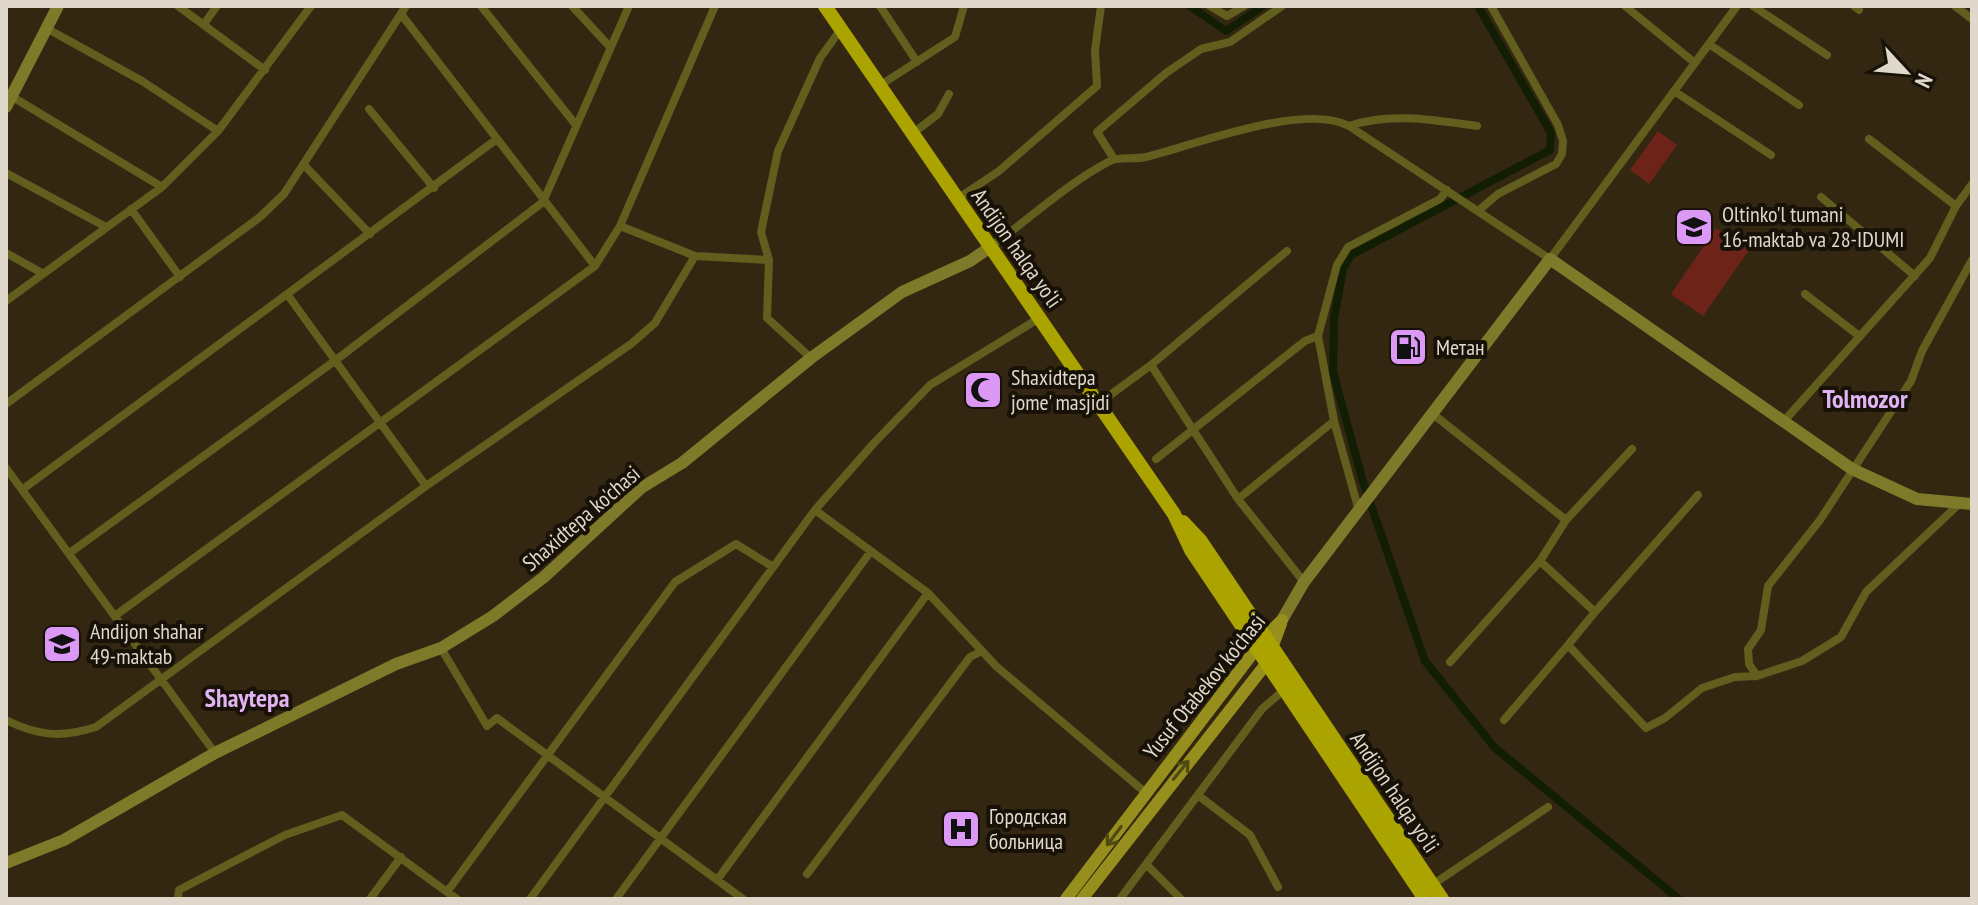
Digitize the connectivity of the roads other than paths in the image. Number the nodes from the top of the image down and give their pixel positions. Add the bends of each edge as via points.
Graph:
1 (58, 6) edge
2 (178, 6) edge
3 (217, 6) edge
4 (311, 6) edge
5 (481, 6) edge
6 (572, 6) edge
7 (629, 6) edge
8 (715, 6) edge
9 (825, 6) edge
10 (880, 6) edge
11 (964, 6) edge
12 (1101, 6) edge
13 (1210, 6) edge
14 (1244, 6) edge
15 (1282, 6) edge
16 (1491, 6) edge
17 (1625, 6) edge
18 (1737, 6) edge
19 (1753, 6) edge
20 (1955, 6) edge
21 (404, 10) edge
22 (1972, 19) edge
23 (204, 24) junction
24 (46, 28) junction
25 (841, 29) junction
26 (1709, 44) junction
27 (610, 47) junction
28 (1827, 55) dead end
29 (917, 62) junction
30 (1695, 63) junction
31 (265, 70) junction
32 (879, 86) junction
33 (1674, 91) junction
34 (949, 94) dead end
35 (9, 101) edge
36 (1799, 105) dead end
37 (369, 109) dead end
38 (576, 125) junction
39 (1349, 126) junction
40 (1477, 126) dead end
41 (218, 131) junction
42 (912, 134) junction
43 (497, 139) junction
44 (1869, 139) dead end
45 (1771, 155) dead end
46 (1114, 159) junction
47 (304, 165) junction
48 (6, 173) edge
49 (1972, 184) edge
50 (162, 187) junction
51 (434, 188) junction
52 (1450, 192) junction
53 (1821, 197) dead end
54 (956, 199) junction
55 (543, 202) junction
56 (1956, 206) junction
57 (131, 209) junction
58 (1475, 209) junction
59 (620, 226) junction
60 (106, 227) junction
61 (370, 234) junction
62 (989, 248) junction
63 (1287, 251) dead end
64 (6, 253) edge
65 (695, 256) junction
66 (1550, 259) junction
67 (769, 260) junction
68 (1972, 260) edge
69 (595, 266) junction
70 (42, 273) junction
71 (1915, 276) junction
72 (180, 277) junction
73 (287, 294) junction
74 (1805, 294) dead end
75 (6, 301) edge
76 (1038, 319) junction
77 (1858, 335) junction
78 (1318, 336) junction
79 (811, 358) junction
80 (336, 360) junction
81 (1151, 365) junction
82 (6, 404) edge
83 (1098, 404) junction
84 (1433, 414) junction
85 (1334, 421) junction
86 (1784, 421) junction
87 (381, 423) junction
88 (1194, 432) junction
89 (1632, 449) dead end
90 (1156, 459) dead end
91 (6, 468) edge
92 (1852, 469) junction
93 (426, 486) junction
94 (23, 489) junction
95 (1698, 495) dead end
96 (1238, 499) junction
97 (1966, 504) edge
98 (1360, 509) junction
99 (815, 510) junction
100 (1566, 520) junction
101 (871, 551) junction
102 (71, 552) junction
103 (1540, 561) junction
104 (773, 567) junction
105 (1304, 582) junction
106 (928, 593) junction
107 (1595, 612) junction
108 (116, 615) junction
109 (1282, 620) joint
110 (1265, 645) junction
111 (1568, 645) junction
112 (441, 648) junction
113 (982, 651) junction
114 (1450, 662) dead end
115 (1266, 664) junction
116 (1757, 676) junction
117 (162, 680) junction
118 (1285, 689) junction
119 (6, 720) edge
120 (1504, 720) dead end
121 (215, 753) junction
122 (548, 754) junction
123 (1146, 793) junction
124 (605, 796) junction
125 (1199, 796) junction
126 (1548, 807) dead end
127 (660, 838) junction
128 (401, 857) junction
129 (6, 863) edge
130 (1146, 864) junction
131 (807, 874) dead end
132 (717, 880) junction
133 (1432, 885) junction
134 (1278, 887) dead end
135 (447, 892) junction
136 (178, 899) edge
137 (370, 899) edge
138 (457, 899) edge
139 (530, 899) edge
140 (616, 899) edge
141 (743, 899) edge
142 (1066, 899) edge
143 (1082, 899) edge
144 (1120, 899) edge
145 (1181, 899) edge
146 (1425, 899) edge
147 (1442, 899) edge

1 - 24 street
2 - 23 street
3 - 23 street
4 - 31 street
5 - 38 street
6 - 27 street
7 - 27 street
8 - 59 street
9 - 25 highway, Andijon halqa yo‘li
10 - 29 street
11 - 29 street via 955,37
12 - 54 street via 1097,86 999,171
13 - 14 street via 1227,16
15 - 46 street via 1230,42 1189,57 1097,132
16 - 58 street via 1558,125 1562,154 1550,170
17 - 30 street
18 - 26 street
19 - 28 street
20 - 22 street
21 - 43 street
21 - 47 street
23 - 31 street
24 - 35 street
24 - 41 street
25 - 32 highway, Andijon halqa yo‘li
25 - 67 street via 820,58 778,151 761,232
26 - 30 street
26 - 36 street
27 - 38 street
29 - 32 street
30 - 33 street
31 - 41 street
32 - 42 highway, Andijon halqa yo‘li
33 - 45 street
33 - 66 street
34 - 42 street via 938,114
35 - 50 street
37 - 51 street
38 - 55 street
39 - 40 street via 1393,117
39 - 46 street via 1333,119 1242,128 1141,158
39 - 52 street
41 - 50 street
42 - 54 highway, Andijon halqa yo‘li
43 - 51 street
43 - 55 street
44 - 56 street
46 - 62 street via 1069,186
47 - 61 street
47 - 72 street via 260,217
48 - 60 street
49 - 56 street
50 - 57 street
51 - 61 street
52 - 58 street
52 - 78 street via 1348,247 1337,265
53 - 71 street
54 - 62 highway, Andijon halqa yo‘li
55 - 69 street
55 - 80 street
56 - 71 street
57 - 60 street
57 - 72 street
58 - 66 street
59 - 65 street
59 - 69 street
60 - 70 street
61 - 73 street
62 - 76 highway, Andijon halqa yo‘li
62 - 79 street, Shaxidtepa ko'chasi via 902,292
63 - 81 street
64 - 70 street
65 - 67 street
65 - 93 street via 673,298 643,333
66 - 84 street
66 - 86 street
67 - 79 street via 767,318
68 - 92 street via 1911,381
69 - 87 street
70 - 75 street
71 - 77 street
72 - 82 street
73 - 80 street
73 - 94 street
74 - 77 street
76 - 83 highway, Andijon halqa yo‘li
76 - 99 street via 930,385
77 - 86 street
78 - 85 street
78 - 88 street via 1305,341
79 - 112 street, Shaxidtepa ko'chasi via 682,463 641,488 544,577
80 - 87 street
80 - 102 street
81 - 83 street
81 - 88 street
83 - 110 highway, Andijon halqa yo‘li via 1174,514 1191,550
84 - 98 street
84 - 100 street
85 - 96 street
85 - 98 street
86 - 92 street
87 - 93 street
87 - 108 street
88 - 90 street
88 - 96 street
89 - 100 street
91 - 94 street
92 - 97 street via 1917,499
92 - 116 street via 1768,586 1761,630 1748,649
93 - 117 street
94 - 102 street
95 - 107 street
96 - 105 street
97 - 116 street via 1866,592 1841,637 1802,661
98 - 105 street
99 - 101 street
99 - 104 street
100 - 103 street
101 - 106 street
101 - 127 street
102 - 108 street
103 - 107 street
103 - 114 street
104 - 122 street via 736,544 675,582
104 - 124 street
105 - 109 street
106 - 113 street
106 - 132 street
107 - 111 street
108 - 117 street
109 - 110 main road, Yusuf Otabekov ko'chasi
110 - 115 highway, Andijon halqa yo‘li
110 - 123 main road, Yusuf Otabekov ko'chasi
110 - 133 highway, Andijon halqa yo‘li
111 - 116 street via 1646,728 1702,688
111 - 120 street
112 - 121 street, Shaxidtepa ko'chasi via 396,664
112 - 122 street via 487,726 497,718
113 - 123 street
113 - 131 street via 970,657
115 - 118 highway, Andijon halqa yo‘li
143 -> 115 main road, Yusuf Otabekov ko'chasi
117 - 119 street via 96,727 77,733 37,734
117 - 121 street
118 - 125 street via 1262,709
118 - 146 highway, Andijon halqa yo‘li
121 - 129 street, Shaxidtepa ko'chasi via 64,840
122 - 124 street
122 - 135 street
123 -> 142 main road, Yusuf Otabekov ko'chasi
124 - 127 street
124 - 139 street
125 - 130 street
125 - 134 street via 1250,835
126 - 133 street
127 - 132 street
127 - 140 street
128 - 135 street
128 - 136 street via 335,815 179,890
128 - 137 street
130 - 144 street
130 - 145 street
132 - 141 street
133 - 147 highway, Andijon halqa yo‘li
135 - 138 street

